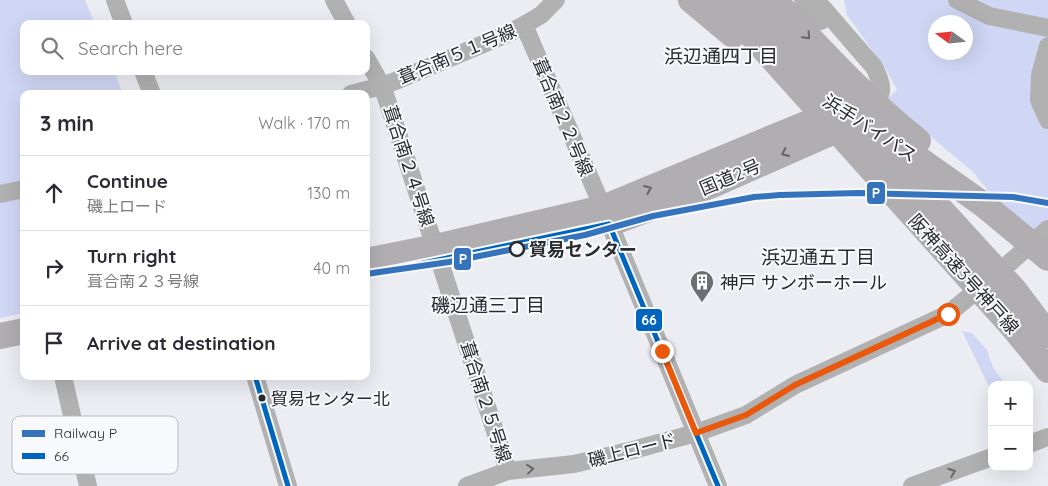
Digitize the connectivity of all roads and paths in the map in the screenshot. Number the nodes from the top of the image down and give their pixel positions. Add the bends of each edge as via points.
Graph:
1 (115, 0) edge
2 (334, 0) edge
3 (556, 0) edge
4 (691, 0) edge
5 (720, 0) edge
6 (745, 0) edge
7 (774, 0) edge
8 (803, 0) edge
9 (816, 0) edge
10 (958, 0) edge
11 (122, 20) edge
12 (345, 20) edge
13 (524, 25) junction
14 (1048, 28) edge
15 (1048, 46) edge
16 (370, 65) edge
17 (145, 75) edge
18 (382, 86) junction
19 (150, 90) edge
20 (366, 90) edge
21 (853, 114) junction
22 (1048, 120) edge
23 (823, 126) junction
24 (20, 190) edge
25 (0, 194) edge
26 (606, 216) junction
27 (1048, 229) edge
28 (1048, 246) edge
29 (438, 253) junction
30 (1048, 258) edge
31 (370, 261) edge
32 (998, 273) junction
33 (370, 274) edge
34 (972, 295) junction
35 (20, 332) edge
36 (1048, 335) edge
37 (0, 336) edge
38 (1048, 340) edge
39 (20, 349) edge
40 (0, 352) edge
41 (1048, 370) edge
42 (64, 380) edge
43 (256, 380) edge
44 (1048, 384) edge
45 (72, 416) edge
46 (696, 433) junction
47 (1048, 438) edge
48 (1033, 443) edge
49 (988, 459) edge
50 (508, 471) junction
51 (288, 486) edge
52 (467, 486) edge
53 (718, 486) edge
54 (912, 486) edge

1 - 11 street
2 - 12 street
3 - 13 street, 葺合南５１号線 via 541,15
4 - 30 highway, 浜手バイパス via 750,50 887,136 984,205
5 - 41 highway, 阪神高速3号神戸線
6 - 38 highway, 阪神高速3号神戸線
7 -> 28 highway, 浜手バイパス via 878,108
8 - 21 street via 865,70 865,84 853,104
9 - 21 street via 874,67 880,79 882,88 872,112
10 - 14 street via 989,16
13 - 18 street, 葺合南５１号線
13 - 26 street, 葺合南２２号線
15 - 22 street via 1040,75 1039,100
16 - 18 street, 葺合南２４号線
17 - 19 street
18 - 20 street, 葺合南５１号線
18 - 29 street, 葺合南２４号線
21 - 23 highway, 国道2号
21 - 32 highway
23 - 26 highway, 国道2号
23 - 34 highway
24 - 25 street
26 - 29 highway, 国道2号
26 - 46 street, 葺合南２２号線
27 - 32 street, 磯上ロード
29 - 31 highway, 国道2号
29 - 33 highway, 国道2号
29 - 50 street, 葺合南２５号線
32 - 34 street, 磯上ロード
32 - 36 highway
34 - 44 highway via 1036,366
34 - 46 street, 磯上ロード via 948,314 795,385 746,415
35 - 37 highway
39 - 40 highway
42 - 45 street
43 - 51 street
50 -> 46 street, 磯上ロード via 574,464
46 - 53 street, 葺合南２２号線
47 - 48 street
54 -> 49 street
50 - 52 street, 磯上ロード

